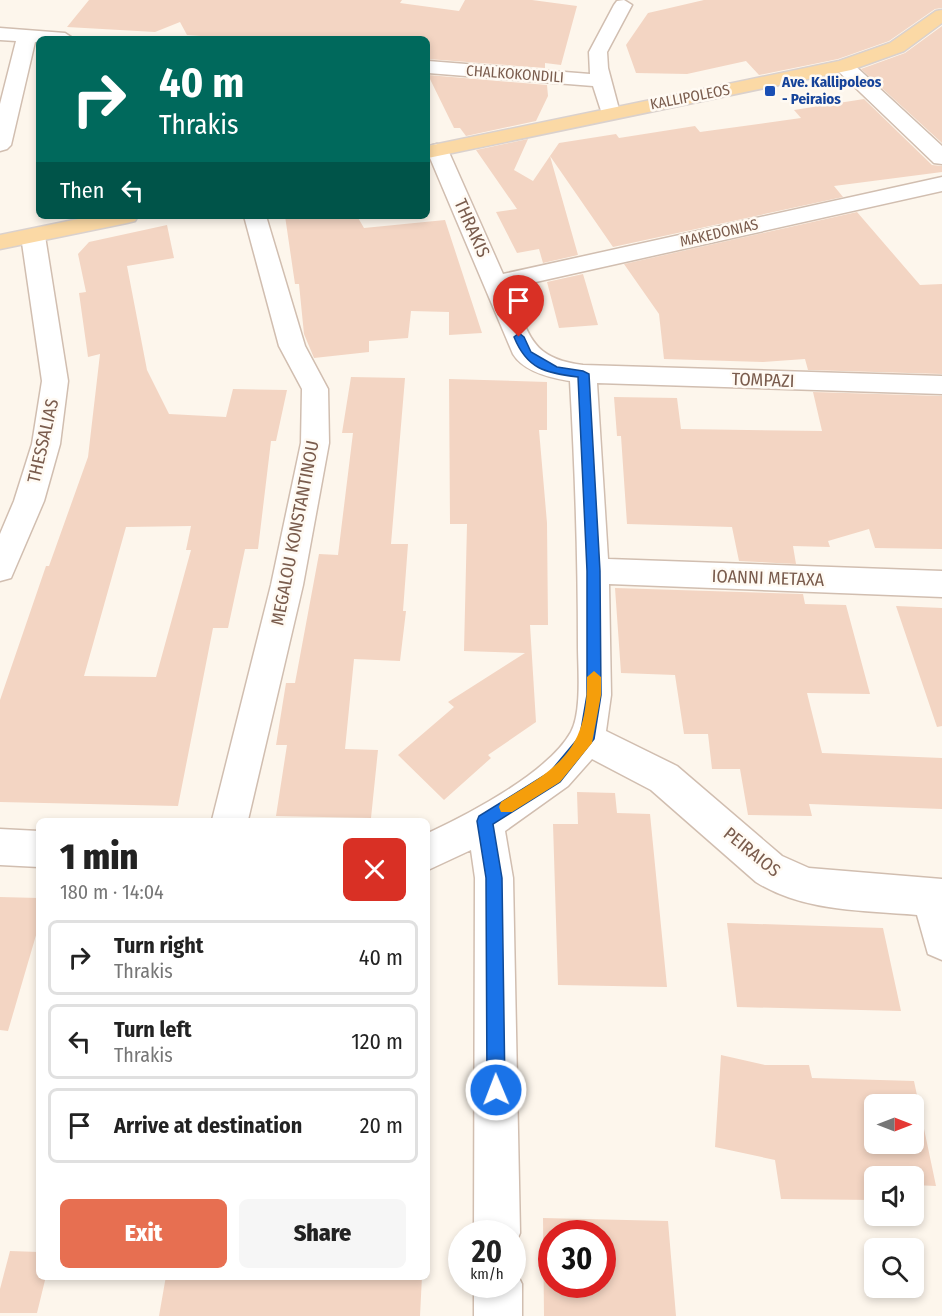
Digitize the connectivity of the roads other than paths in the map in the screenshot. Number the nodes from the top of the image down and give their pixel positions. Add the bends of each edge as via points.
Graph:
1 (624, 3) edge
2 (942, 15) edge
3 (0, 34) edge
4 (27, 36) junction
5 (36, 37) edge
6 (844, 66) junction
7 (430, 67) edge
8 (602, 81) junction
9 (610, 113) junction
10 (1, 140) edge
11 (432, 151) edge
12 (942, 158) edge
13 (942, 183) edge
14 (114, 219) edge
15 (256, 219) edge
16 (33, 237) junction
17 (0, 242) edge
18 (497, 283) junction
19 (583, 374) junction
20 (942, 385) edge
21 (0, 569) edge
22 (594, 571) junction
23 (942, 584) edge
24 (586, 739) junction
25 (230, 818) edge
26 (485, 821) junction
27 (0, 847) edge
28 (36, 849) edge
29 (430, 851) edge
30 (937, 898) edge
31 (942, 940) edge
32 (497, 1220) edge
33 (498, 1298) edge
34 (498, 1316) edge

1 - 8 street via 598,52
2 - 6 main road, KALLIPOLEOS via 897,47
3 - 4 street
4 - 5 street
4 - 10 street
6 - 9 main road, KALLIPOLEOS
6 - 12 street
7 - 8 street, CHALKOKONDILI
8 - 9 street
9 - 11 main road, KALLIPOLEOS
11 - 18 street, THRAKIS
13 - 18 street, MAKEDONIAS
14 - 16 main road
15 - 25 street, MEGALOU KONSTANTINOU via 292,346 315,389 315,443
16 - 17 main road
16 - 21 street, THESSALIAS via 55,381 46,444
18 - 19 street, THRAKIS via 526,354 554,370
19 - 20 street, TOMPAZI
19 - 22 street
22 - 23 street, IOANNI METAXA
22 - 24 street via 594,695
24 - 26 street via 555,777
24 - 30 street, PEIRAIOS via 664,778 769,869 787,880 809,887
26 - 29 street
26 - 32 street via 494,878
27 - 28 street
30 - 31 street
33 - 34 street

